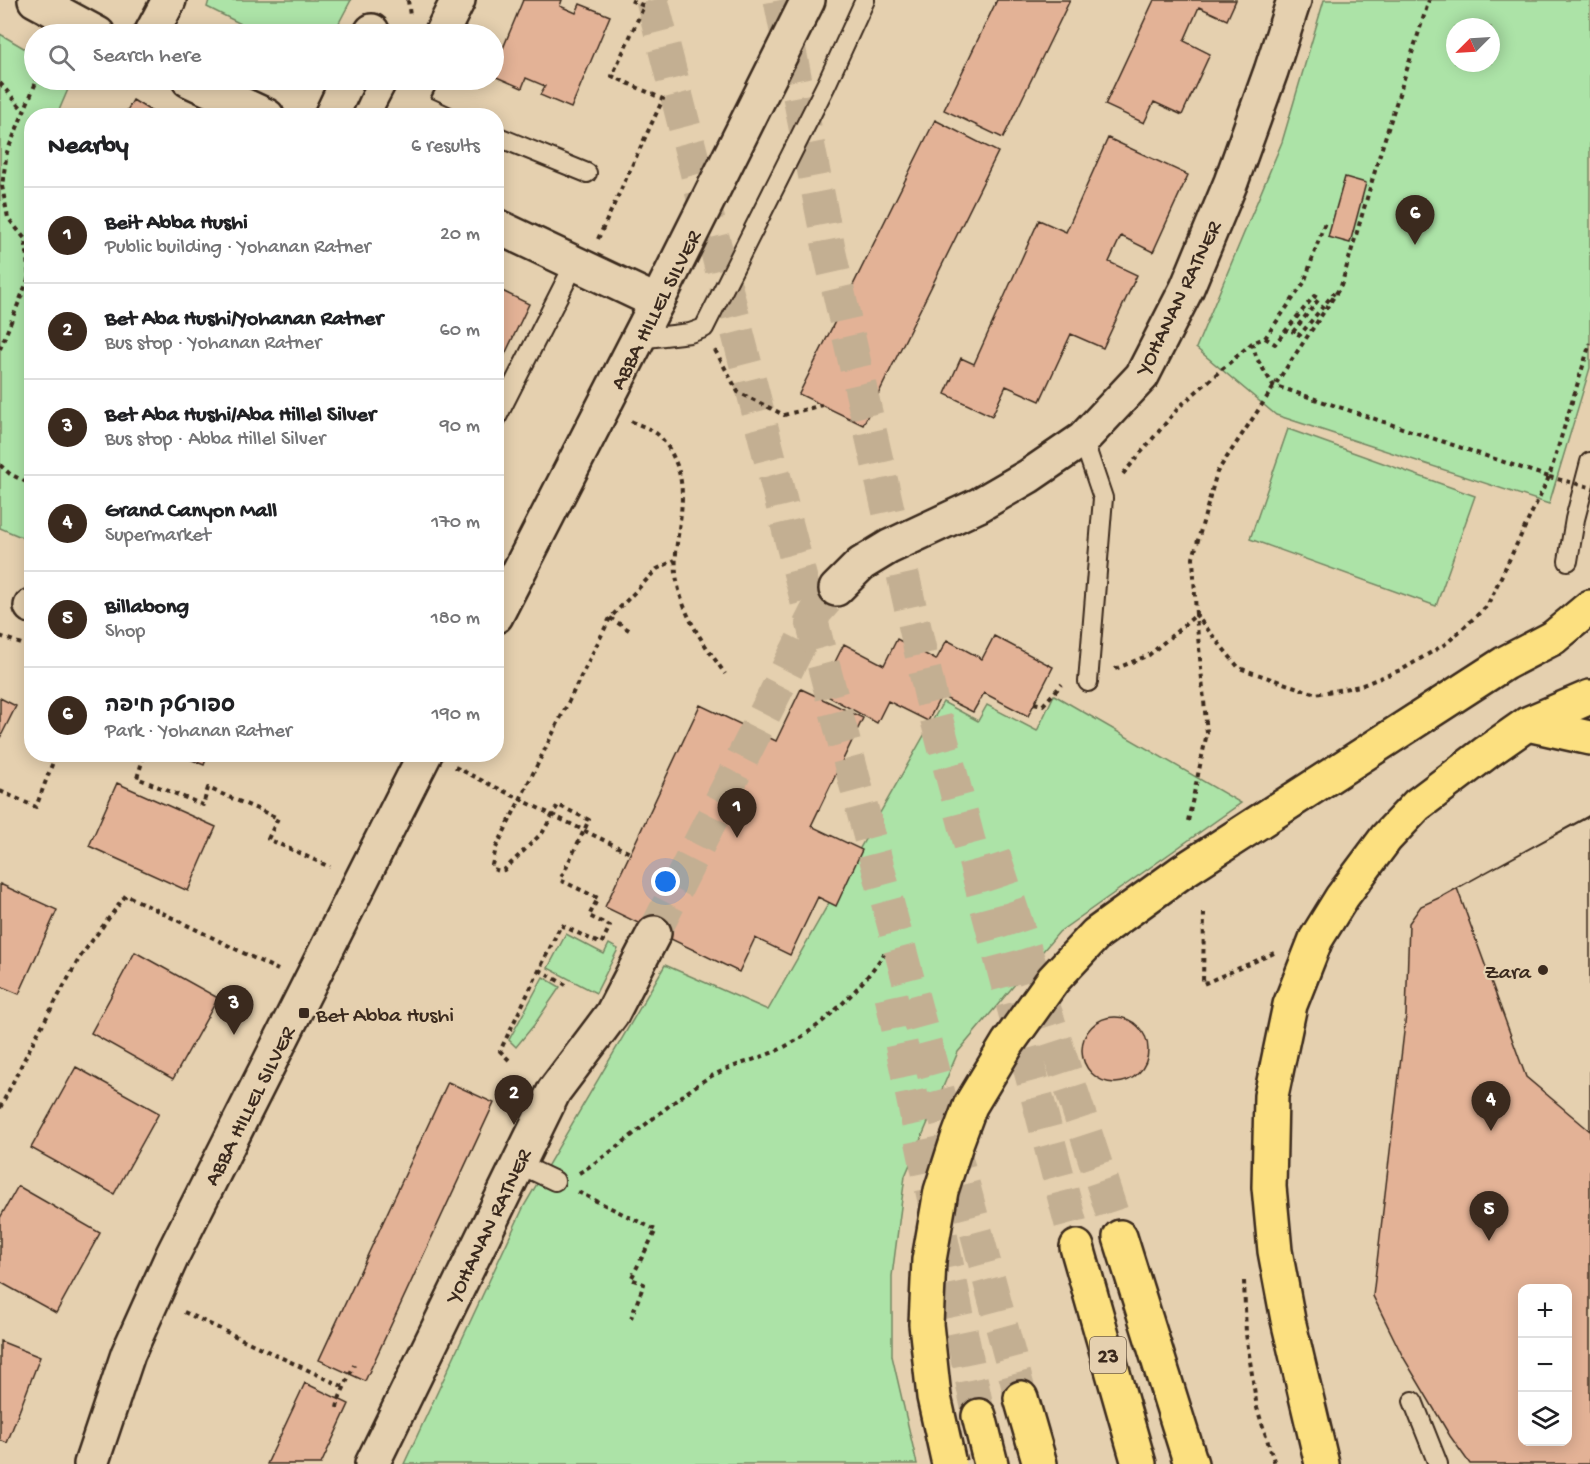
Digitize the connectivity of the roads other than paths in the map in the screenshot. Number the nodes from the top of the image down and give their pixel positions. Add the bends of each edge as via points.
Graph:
1 (35, 0) edge
2 (170, 0) edge
3 (458, 0) edge
4 (808, 0) edge
5 (865, 0) edge
6 (1293, 0) edge
7 (79, 24) edge
8 (157, 24) edge
9 (446, 24) edge
10 (211, 90) edge
11 (343, 90) edge
12 (410, 98) edge
13 (250, 108) edge
14 (335, 108) edge
15 (431, 108) edge
16 (504, 139) edge
17 (587, 173) dead end
18 (504, 230) edge
19 (575, 263) junction
20 (657, 302) junction
21 (638, 339) junction
22 (504, 403) edge
23 (1083, 439) junction
24 (1590, 462) edge
25 (1568, 561) dead end
26 (836, 589) tunnel mouth
27 (504, 601) edge
28 (1590, 607) edge
29 (1590, 628) edge
30 (1553, 638) junction
31 (1088, 682) road end
32 (1590, 697) edge
33 (1527, 724) junction
34 (1590, 738) edge
35 (421, 762) edge
36 (654, 933) tunnel mouth
37 (517, 1163) junction
38 (555, 1181) road end
39 (1120, 1237) tunnel mouth
40 (1077, 1247) tunnel mouth
41 (1021, 1398) tunnel mouth
42 (1413, 1401) dead end
43 (979, 1416) tunnel mouth
44 (91, 1464) edge
45 (372, 1464) edge
46 (949, 1464) edge
47 (991, 1464) edge
48 (1040, 1464) edge
49 (1139, 1464) edge
50 (1191, 1464) edge
51 (1322, 1464) edge
52 (1438, 1464) edge

1 - 7 street
2 - 8 street
3 - 9 street
4 - 20 street, ABBA HILLEL SILVER
5 - 21 lane via 704,328
6 - 23 street, YOHANAN RATNER via 1231,182 1187,288 1142,376
10 - 13 street
11 - 14 street
12 - 15 lane
16 - 17 lane
18 - 19 street
19 - 20 street
19 - 22 lane
20 - 21 street, ABBA HILLEL SILVER
21 - 27 street, ABBA HILLEL SILVER
23 - 26 street, YOHANAN RATNER via 1029,477 861,564
23 - 31 lane via 1103,498
24 - 25 lane
28 - 30 highway
29 - 30 highway
30 - 46 highway, bridge via 1505,663 1183,871 1096,934 1053,980 970,1106 941,1191 929,1260 926,1324 934,1397
32 - 33 highway
33 - 34 highway
33 - 51 highway via 1417,805 1386,837 1316,939 1290,1005 1271,1096 1269,1187 1275,1251
35 - 44 street, ABBA HILLEL SILVER via 153,1297 128,1354
36 - 37 street, YOHANAN RATNER via 612,1014 554,1091
37 - 38 lane
37 - 45 street, YOHANAN RATNER
39 - 50 highway
40 - 49 highway, 23
41 - 48 highway
42 - 52 lane
43 - 47 highway

